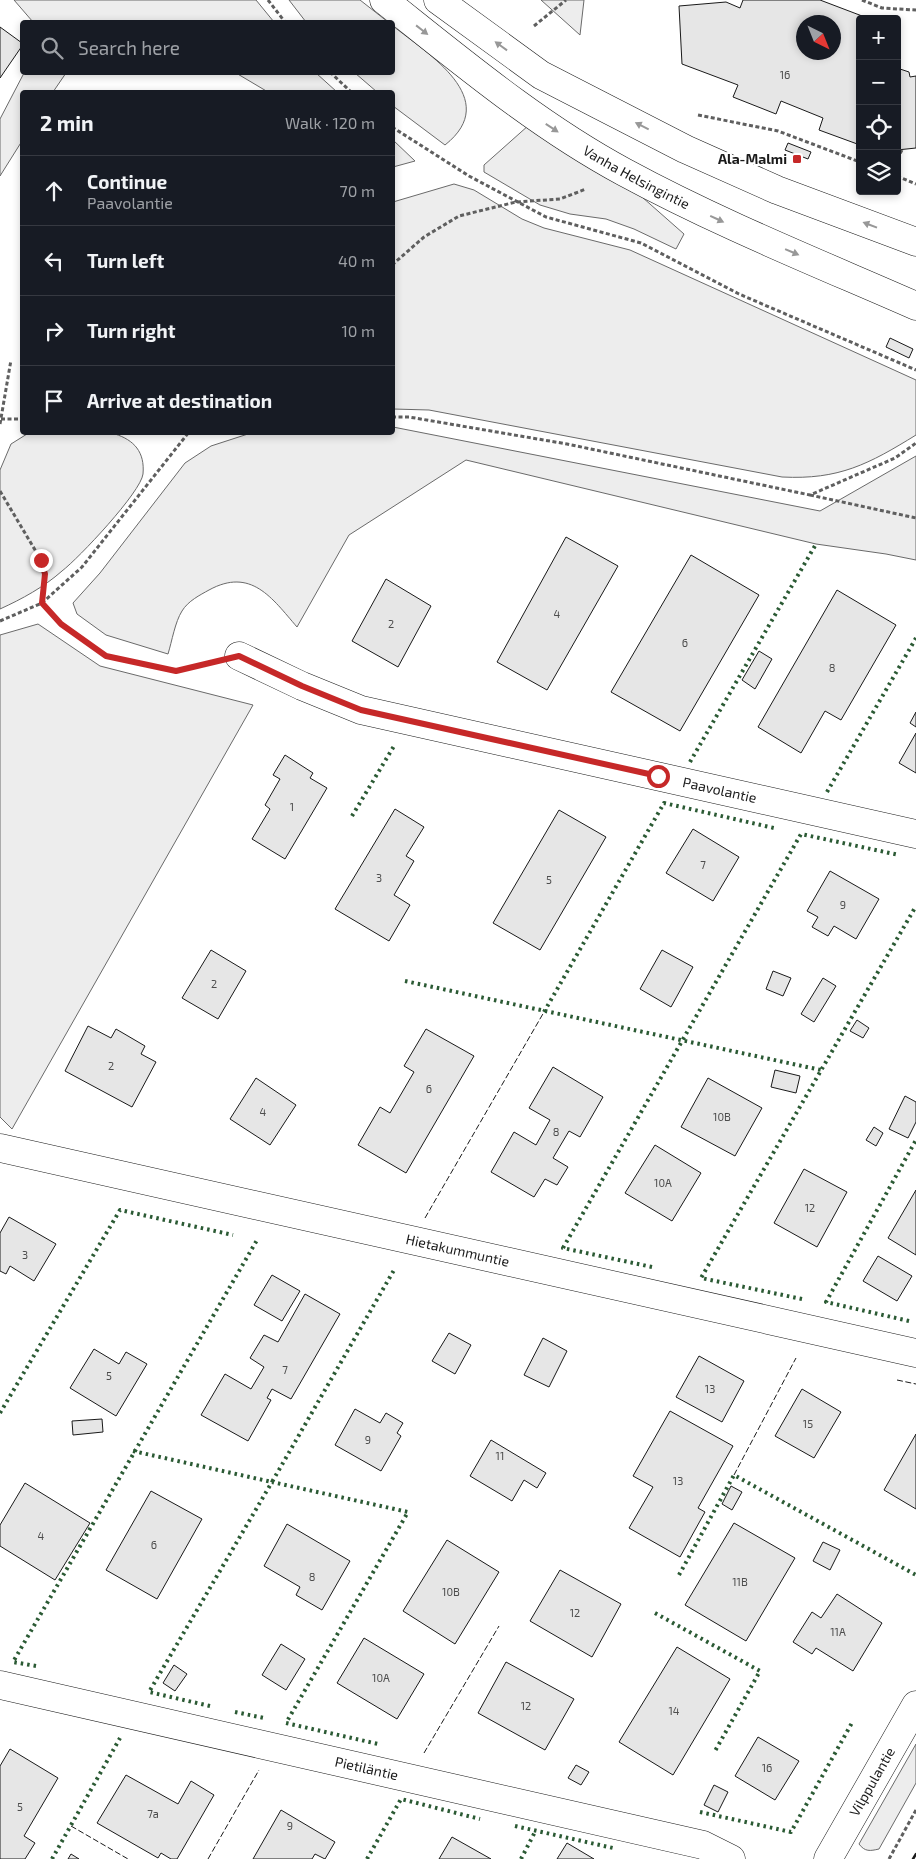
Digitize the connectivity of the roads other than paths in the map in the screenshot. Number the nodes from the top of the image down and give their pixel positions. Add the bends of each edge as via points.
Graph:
1 (384, 0) edge
2 (438, 0) edge
3 (916, 242) edge
4 (916, 306) edge
5 (239, 656) road end
6 (916, 834) edge
7 (0, 1148) edge
8 (916, 1352) edge
9 (0, 1685) edge
10 (916, 1705) edge
11 (731, 1859) edge
12 (828, 1859) edge

1 -> 4 street, Vanha Helsingintie via 513,102 622,172 747,233
3 -> 2 street via 777,190 685,149 541,75
5 - 6 street, Paavolantie via 361,710
7 - 8 street, Hietakummuntie
9 - 11 street, Pietiläntie via 703,1845
10 - 12 street, Vilppulantie

